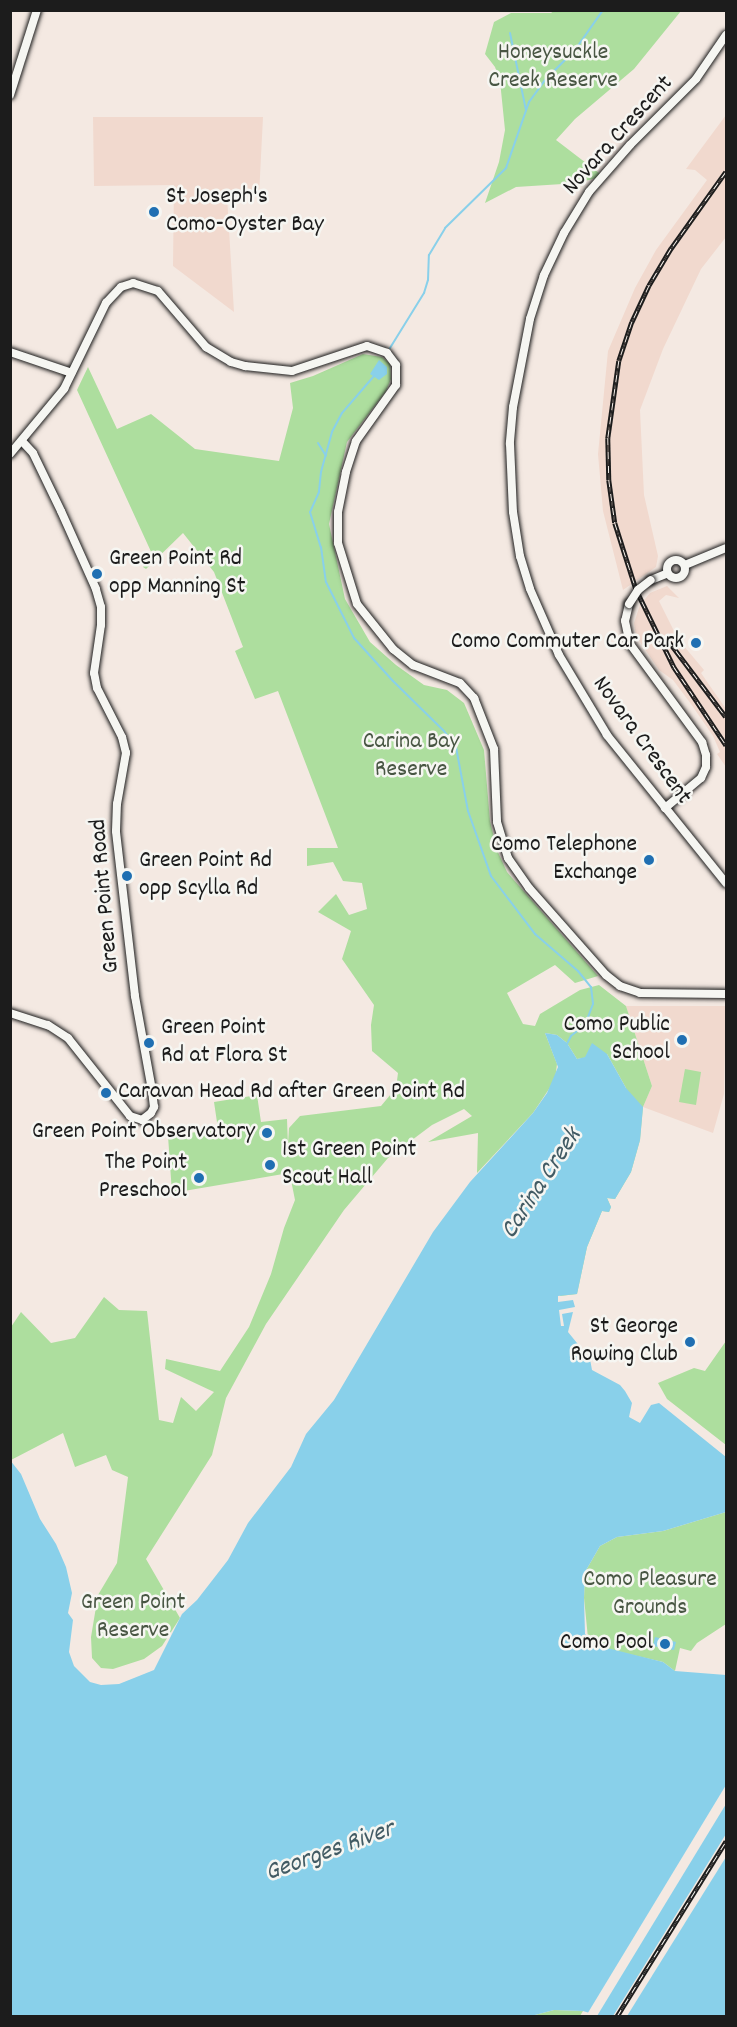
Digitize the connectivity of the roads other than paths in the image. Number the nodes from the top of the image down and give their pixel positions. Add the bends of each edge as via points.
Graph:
1 (37, 10) edge
2 (726, 35) edge
3 (10, 94) edge
4 (10, 352) edge
5 (72, 373) junction
6 (22, 441) junction
7 (10, 454) edge
8 (726, 548) edge
9 (664, 808) junction
10 (726, 883) edge
11 (726, 994) edge
12 (10, 1013) edge

1 - 3 street
2 - 9 street, Novara Crescent via 696,79 589,192 564,233 544,275 530,319 510,444 513,512 530,589 559,655 588,706
4 - 5 street
5 - 6 street
5 - 11 street via 106,303 121,287 133,283 158,291 198,339 231,362 286,372 367,345 387,353 396,366 396,385 352,450 338,512 338,543 352,591 367,619 393,649 413,665 460,682 474,698 494,749 497,822 508,858 529,888 606,975 620,986 640,993
6 - 7 street
6 - 12 street, Green Point Road via 33,453 61,511 101,607 94,673 126,753 116,822 135,996 153,1110 139,1120 130,1116 68,1038 48,1025
8 - 9 street, bridge via 685,565 672,561 668,573 638,590 629,604 625,621 630,645 702,742 706,755 706,767 697,783
9 - 10 street, Novara Crescent

